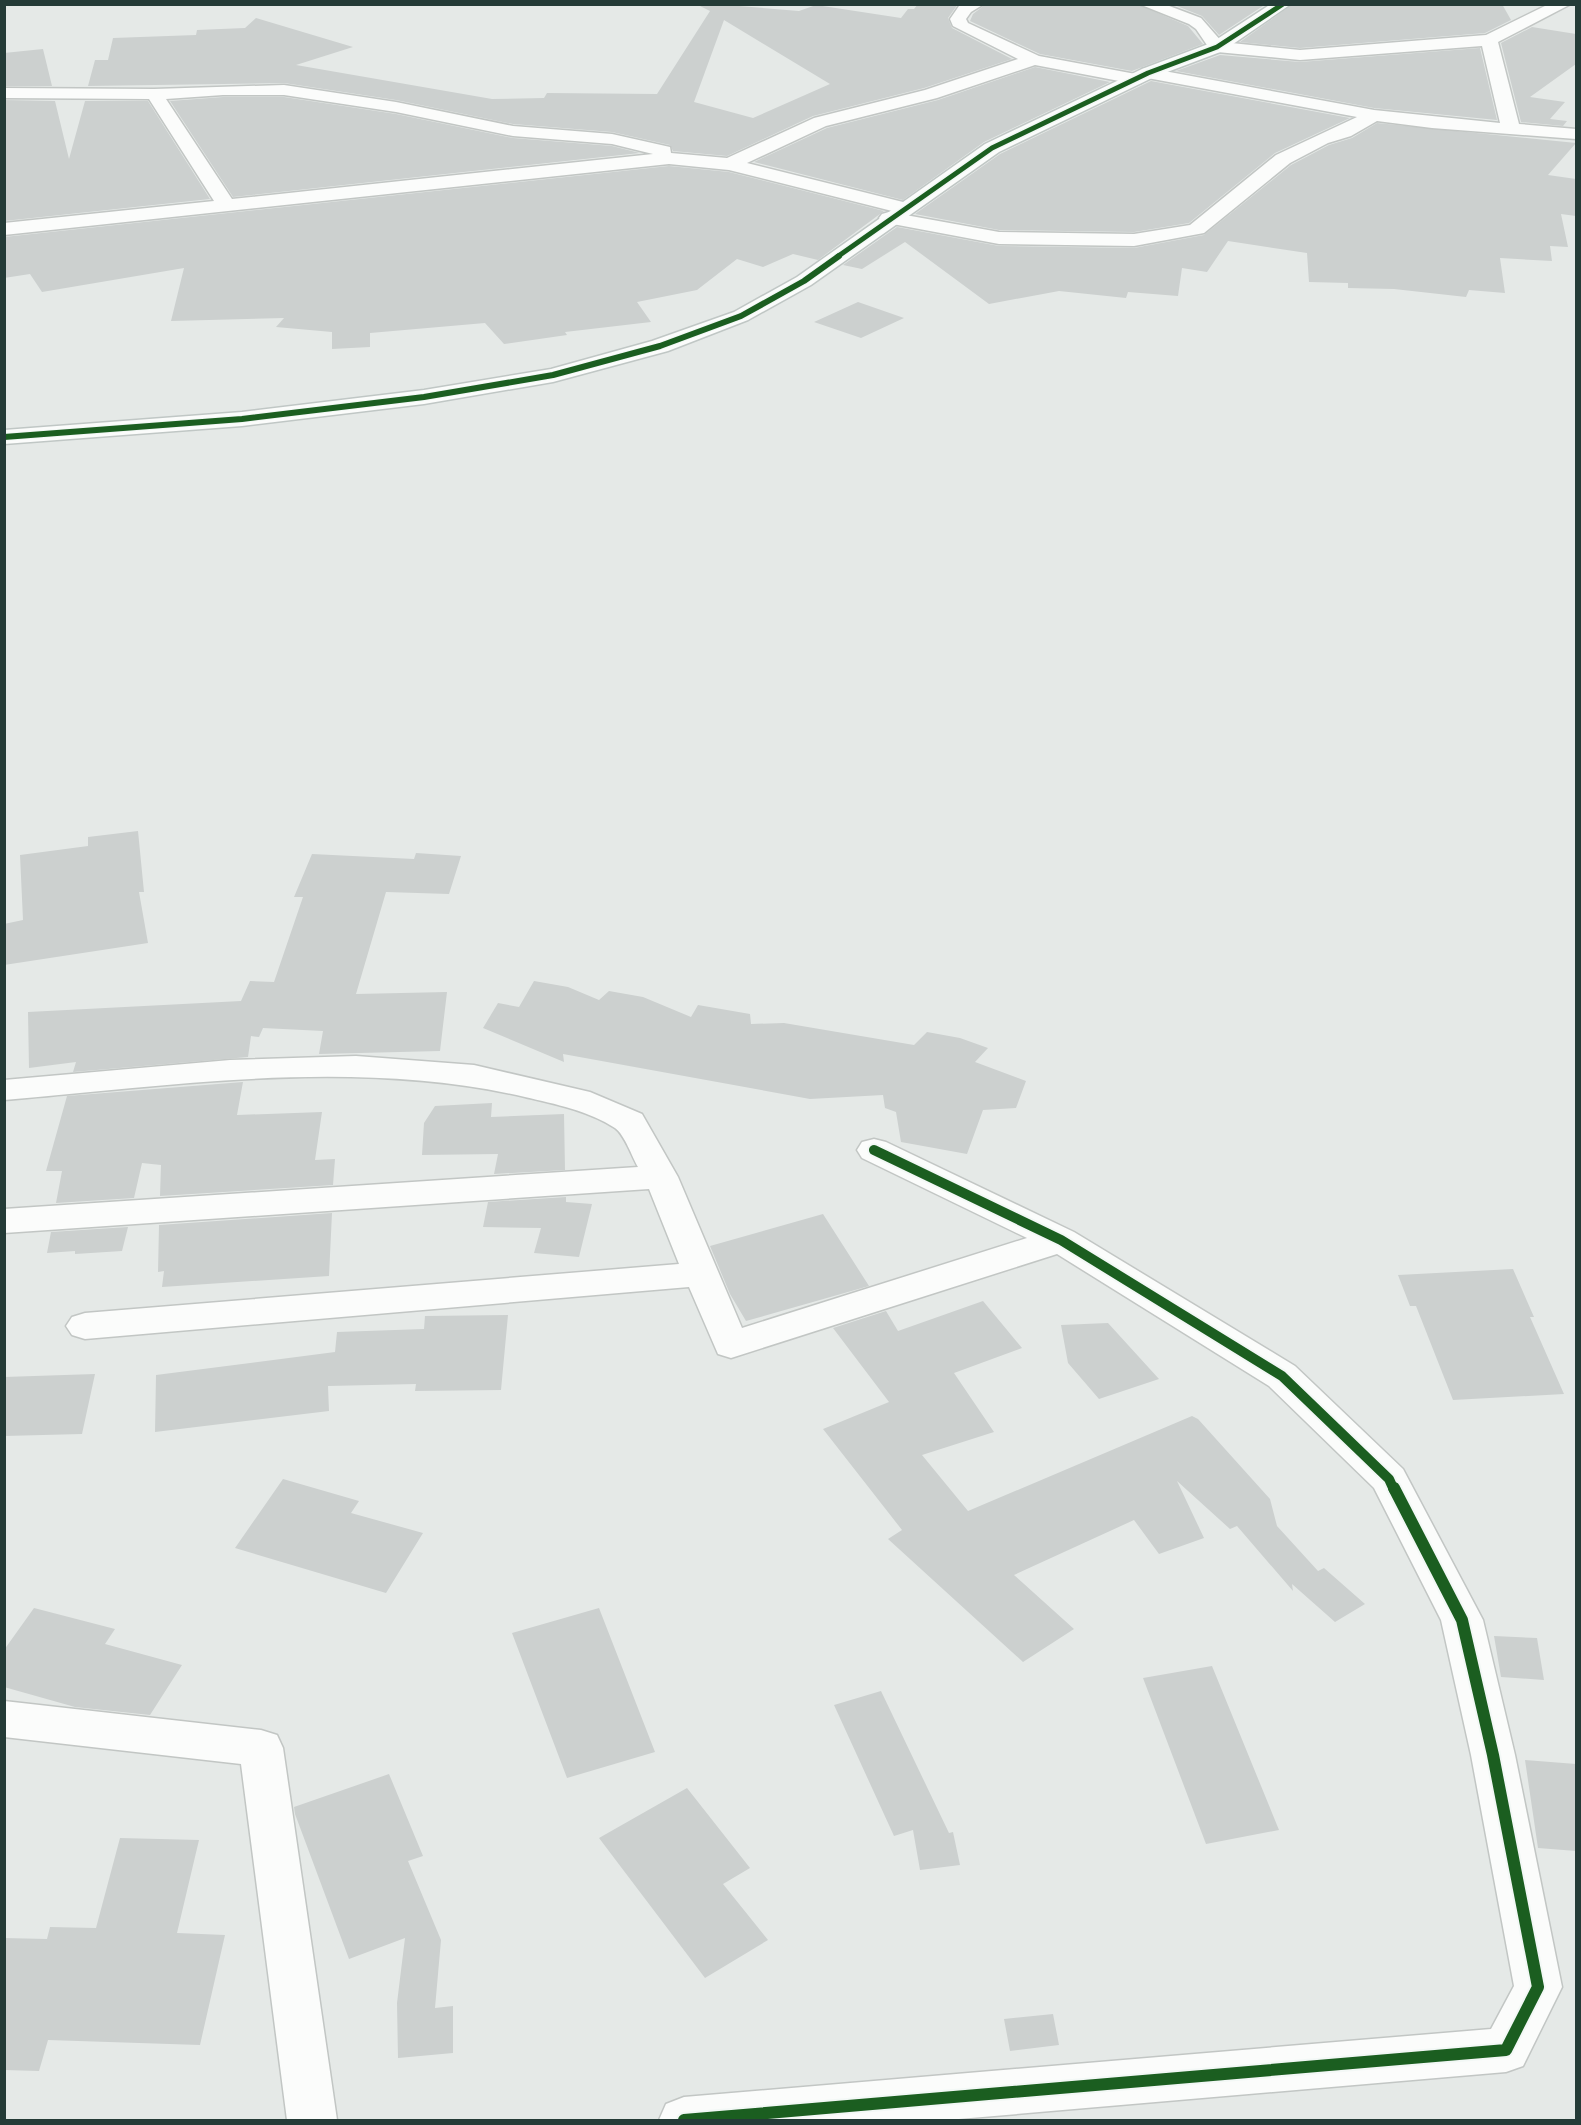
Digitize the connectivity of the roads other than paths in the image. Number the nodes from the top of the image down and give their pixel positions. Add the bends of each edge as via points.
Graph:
1 (976, 4) edge
2 (1147, 4) edge
3 (1283, 4) edge
4 (1563, 4) edge
5 (1489, 40) junction
6 (1217, 47) junction
7 (1034, 60) junction
8 (1142, 76) junction
9 (4, 93) edge
10 (154, 94) junction
11 (1374, 115) junction
12 (1511, 129) junction
13 (1576, 134) edge
14 (700, 159) junction
15 (729, 164) junction
16 (227, 206) junction
17 (897, 213) junction
18 (4, 229) edge
19 (4, 437) edge
20 (4, 1090) edge
21 (874, 1150) dead end
22 (661, 1177) junction
23 (4, 1221) edge
24 (1061, 1240) junction
25 (702, 1274) junction
26 (85, 1326) dead end
27 (4, 1719) edge
28 (312, 2121) edge
29 (684, 2121) edge

1 - 7 street via 965,9 958,19 961,26
2 - 6 street via 1195,21
3 - 6 street
4 - 5 street
5 - 6 street via 1300,55
5 - 12 street
6 - 8 street
7 - 8 street
7 - 15 street via 931,94 820,122
8 - 11 street
8 - 17 street via 993,148
9 - 10 street
10 - 14 street via 284,90 396,107 513,131 612,139
10 - 16 street
11 - 12 street
11 - 17 street via 1346,132 1322,139 1283,159 1206,223 1173,235 1134,240 999,238
12 - 13 street
14 - 15 street
14 - 16 street via 669,158
15 - 17 street
16 - 18 street
17 - 19 street via 804,281 741,316 660,346 553,375 424,397 242,418
20 - 22 street via 230,1070 356,1066 474,1075 578,1099 630,1122
21 - 24 street
22 - 23 street
22 - 25 street
24 - 25 street via 731,1346
24 - 29 street via 1282,1376 1389,1479 1462,1620 1538,1987 1506,2050
25 - 26 street
27 - 28 street via 261,1748

